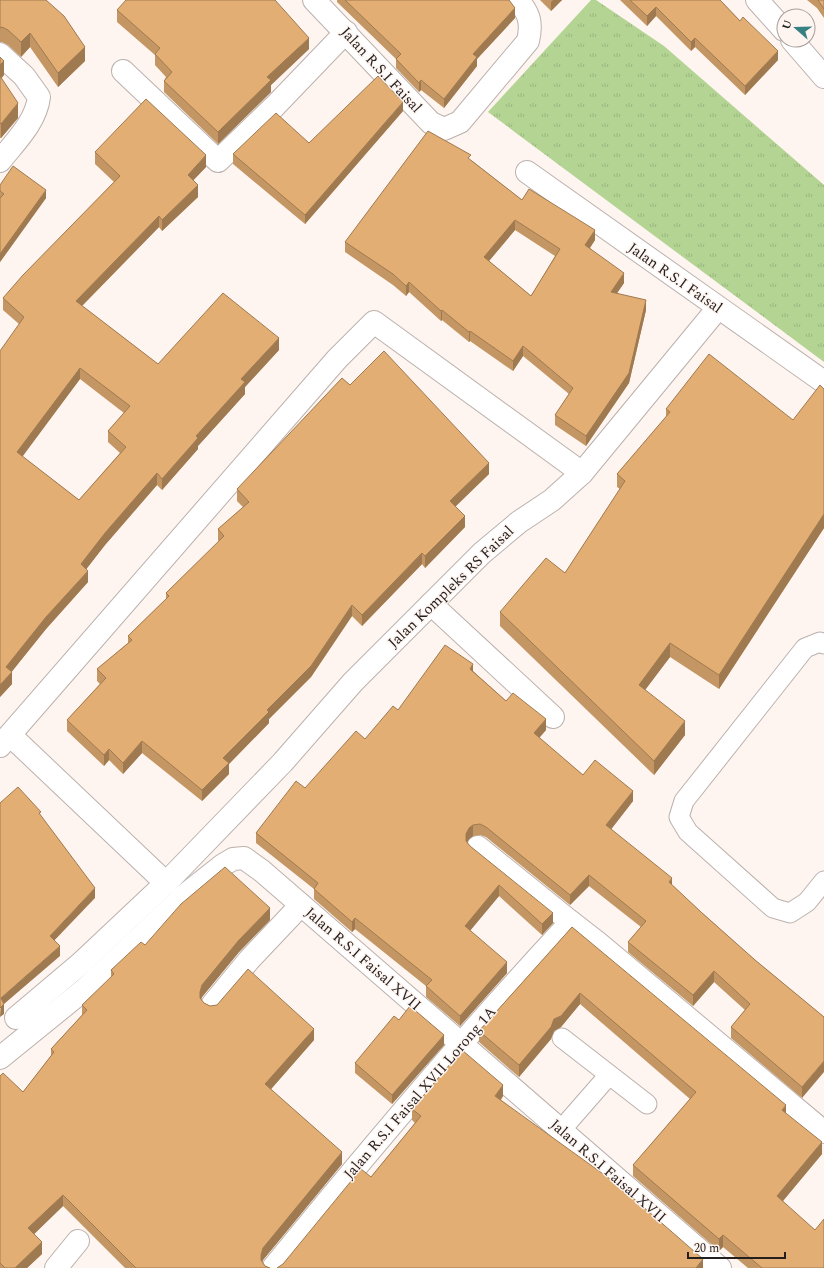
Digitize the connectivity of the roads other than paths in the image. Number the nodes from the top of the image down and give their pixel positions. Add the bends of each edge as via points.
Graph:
1 (314, 0) edge
2 (517, 0) edge
3 (757, 0) edge
4 (776, 21) edge
5 (346, 32) junction
6 (799, 48) edge
7 (0, 54) edge
8 (123, 72) dead end
9 (824, 77) edge
10 (0, 161) edge
11 (527, 172) dead end
12 (718, 308) junction
13 (824, 382) edge
14 (582, 474) junction
15 (431, 604) junction
16 (824, 644) edge
17 (553, 717) dead end
18 (5, 740) edge
19 (478, 847) dead end
20 (824, 880) edge
21 (166, 883) junction
22 (302, 905) junction
23 (571, 922) junction
24 (212, 1005) edge
25 (16, 1018) dead end
26 (562, 1038) dead end
27 (461, 1044) junction
28 (0, 1057) edge
29 (609, 1075) junction
30 (646, 1104) dead end
31 (561, 1130) junction
32 (824, 1132) edge
33 (78, 1241) dead end
34 (56, 1268) edge
35 (273, 1268) edge
36 (720, 1268) edge

1 - 5 street, Jalan R.S.I Faisal
2 - 5 street, Jalan R.S.I Faisal via 530,19 528,41 460,122 444,129 431,122
3 - 4 street
5 - 8 street via 218,162
6 - 9 street
7 - 10 street via 24,76 39,97 38,109 28,126
11 - 12 street, Jalan R.S.I Faisal
12 - 13 street, Jalan R.S.I Faisal
12 - 14 street, Jalan Kompleks RS Faisal
14 - 15 street, Jalan Kompleks RS Faisal via 482,553
14 - 18 street via 374,322 333,365
15 - 17 street
15 - 21 street, Jalan Kompleks RS Faisal via 353,682 283,762
16 - 20 lane via 820,642 805,648 684,801 679,817 688,832 773,908 790,912 807,902
18 - 21 street
19 - 23 street
21 - 25 street, Jalan Kompleks RS Faisal via 80,964
22 - 24 street via 248,960
22 - 27 street, Jalan R.S.I Faisal XVII
22 - 28 street, Jalan R.S.I Faisal XVII via 252,863 244,858 233,859 185,895 85,989
23 - 27 street, Jalan R.S.I Faisal XVII Lorong 1A
23 - 32 street
26 - 29 lane
27 - 31 street, Jalan R.S.I Faisal XVII
27 - 35 street, Jalan R.S.I Faisal XVII Lorong 1A via 363,1157
29 - 30 lane
29 - 31 lane
31 - 36 street, Jalan R.S.I Faisal XVII
33 - 34 street

